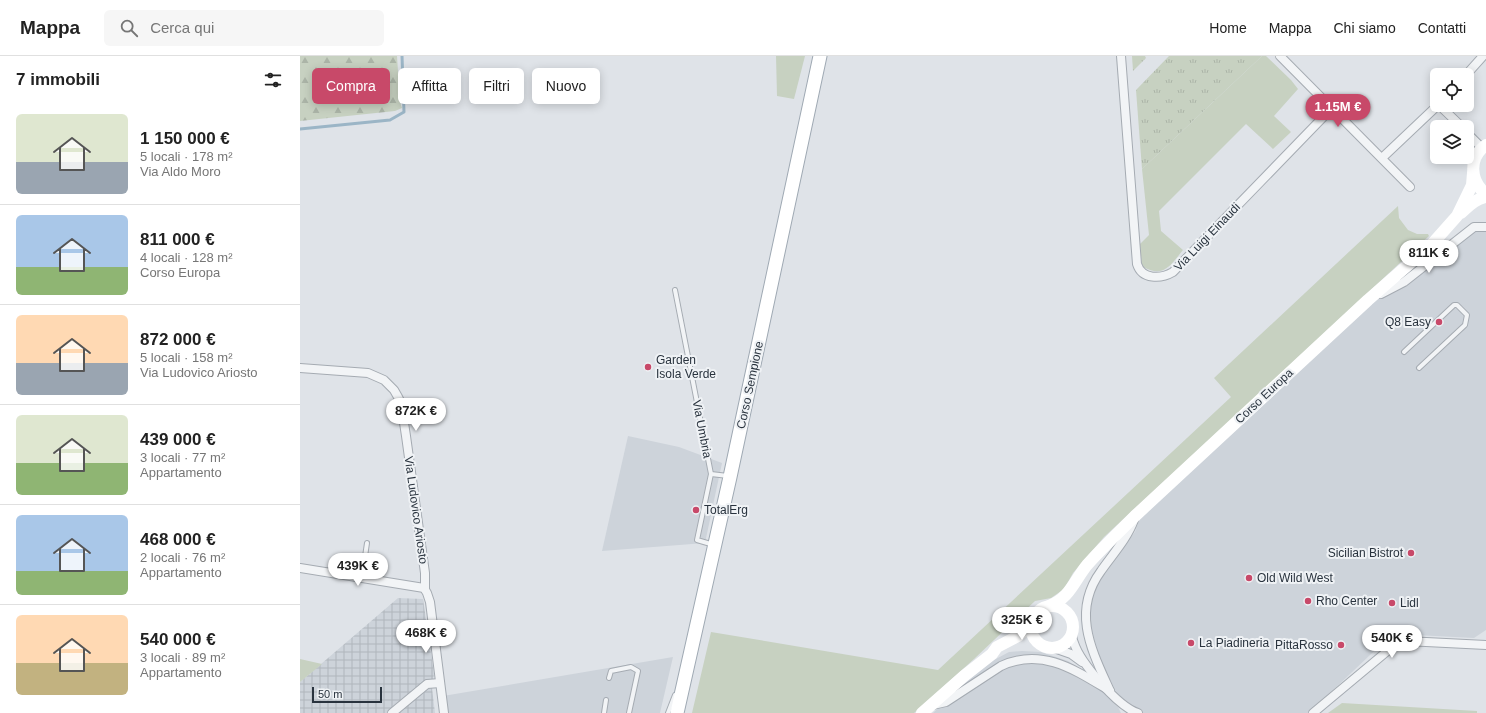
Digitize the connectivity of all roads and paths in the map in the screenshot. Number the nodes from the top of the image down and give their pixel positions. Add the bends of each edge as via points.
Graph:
1 (820, 56) edge
2 (1122, 56) edge
3 (1280, 56) edge
4 (1483, 56) edge
5 (1472, 68) edge
6 (1332, 108) junction
7 (1431, 112) edge
8 (1446, 112) edge
9 (1454, 120) edge
10 (1474, 139) edge
11 (1484, 147) edge
12 (1382, 158) junction
13 (1473, 174) junction
14 (1410, 187) dead end
15 (1486, 196) edge
16 (1457, 216) junction
17 (1486, 227) edge
18 (675, 290) dead end
19 (1368, 300) junction
20 (1404, 352) dead end
21 (300, 368) edge
22 (1419, 368) dead end
23 (711, 474) junction
24 (730, 477) junction
25 (1135, 516) junction
26 (367, 543) dead end
27 (714, 545) junction
28 (300, 568) edge
29 (362, 577) junction
30 (1077, 582) junction
31 (425, 589) junction
32 (1049, 606) junction
33 (1031, 624) junction
34 (1072, 626) junction
35 (1486, 645) edge
36 (1046, 646) junction
37 (992, 654) junction
38 (688, 663) junction
39 (1087, 666) junction
40 (609, 678) dead end
41 (440, 683) junction
42 (1110, 691) junction
43 (606, 700) dead end
44 (926, 710) edge
45 (1127, 710) edge
46 (392, 713) edge
47 (444, 713) edge
48 (604, 713) edge
49 (629, 713) edge
50 (668, 713) edge
51 (677, 713) edge
52 (1138, 713) edge
53 (1313, 713) edge

1 - 24 main road, Corso Sempione
2 - 6 street, Via Luigi Einaudi via 1137,264 1148,276 1162,277 1173,272
3 - 6 street
4 - 5 street
6 - 12 street
7 - 12 street
8 - 9 street
10 - 11 street
11 - 13 main road, Corso Europa via 1474,161
12 - 14 street
13 - 15 main road via 1475,182
13 - 16 main road, Corso Europa via 1470,188
15 - 16 main road, Corso Europa via 1471,203
16 - 19 main road, Corso Europa via 1433,243
17 - 19 street via 1474,227 1404,282
18 - 23 lane, Via Umbria
19 - 25 main road, Corso Europa
20 - 22 lane via 1454,305 1460,307 1467,315 1465,325
21 - 31 street, Via Ludovico Ariosto via 368,373 384,380 398,397 406,436
23 - 24 lane
23 - 27 lane via 697,540
24 - 27 main road, Corso Sempione
25 - 30 main road, Corso Europa via 1106,544
25 - 42 street via 1128,535 1092,584 1086,607 1087,634
26 - 29 lane
27 - 38 main road, Corso Sempione
28 - 29 street
29 - 31 street via 420,586
30 - 32 main road, Corso Europa via 1060,600
30 - 34 main road, Corso Europa via 1072,596
31 - 41 street, Via Ludovico Ariosto via 430,602
32 - 33 main road via 1039,610
32 - 34 main road via 1066,611
33 - 36 main road via 1032,633 1037,641
33 - 37 main road via 1018,636 997,647
34 - 36 main road via 1071,635 1065,643 1060,646
34 - 39 street via 1073,642
35 - 53 street via 1406,641 1396,643
36 - 37 main road via 1025,643
36 - 39 street via 1071,654
37 - 44 main road
38 - 50 lane
38 - 51 main road, Corso Sempione
39 - 42 street
40 - 49 lane via 611,671 631,667 638,671
41 - 46 street via 427,684
41 - 47 street, Via Ludovico Ariosto
42 - 44 street via 1065,666 1042,659 1030,659 1001,666 946,702
42 - 45 street
43 - 48 lane
45 - 52 street

